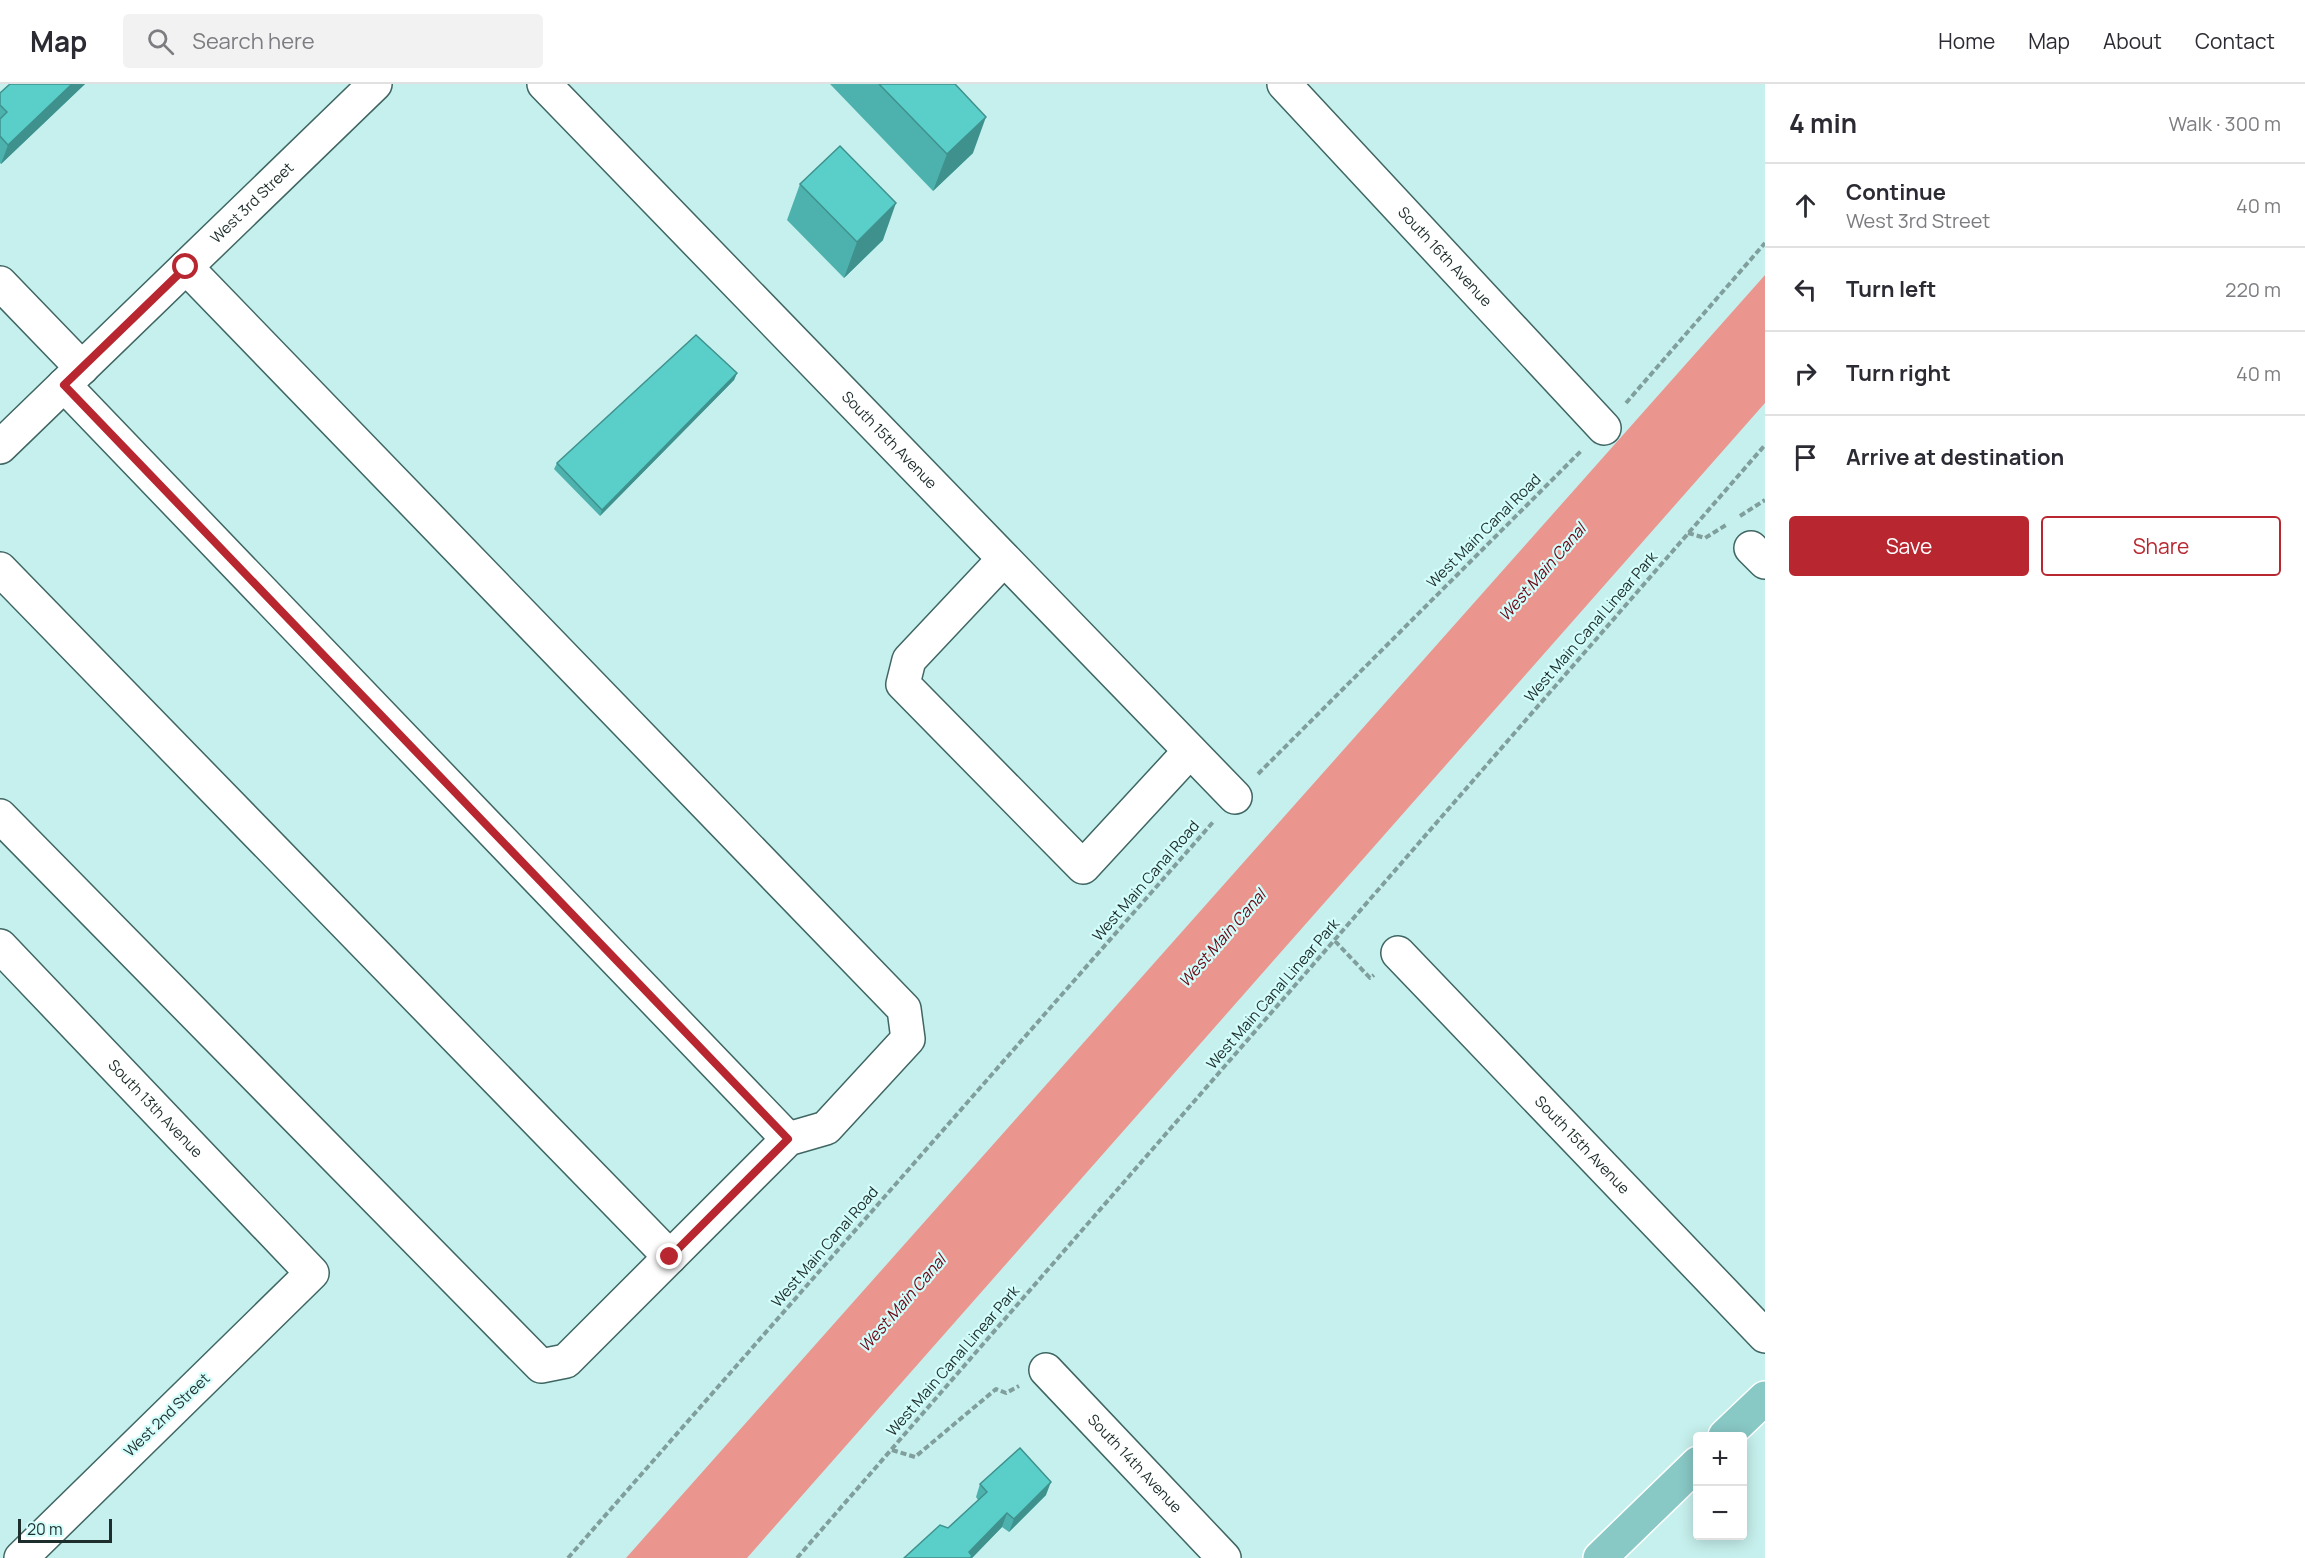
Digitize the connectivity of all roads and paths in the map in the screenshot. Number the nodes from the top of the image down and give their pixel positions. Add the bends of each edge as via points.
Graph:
1 (375, 84) edge
2 (544, 84) edge
3 (1284, 84) edge
4 (1765, 243) edge
5 (186, 267) junction
6 (0, 283) edge
7 (73, 376) junction
8 (1604, 428) junction
9 (1765, 445) edge
10 (0, 447) edge
11 (1765, 500) edge
12 (1688, 533) junction
13 (1004, 559) junction
14 (0, 569) edge
15 (1190, 751) junction
16 (1235, 797) junction
17 (0, 816) edge
18 (1335, 941) junction
19 (0, 946) edge
20 (1398, 953) dead end
21 (1370, 978) dead end
22 (788, 1139) junction
23 (670, 1257) junction
24 (312, 1273) joint
25 (1765, 1335) edge
26 (1046, 1370) dead end
27 (1006, 1393) dead end
28 (1765, 1398) edge
29 (1730, 1432) edge
30 (892, 1450) junction
31 (1693, 1468) edge
32 (21, 1558) edge
33 (568, 1558) edge
34 (797, 1558) edge
35 (1224, 1558) edge
36 (1599, 1558) edge

1 - 5 street, West 3rd Street
2 - 13 street, South 15th Avenue
3 - 8 street, South 16th Avenue
4 - 8 path, West Main Canal Road
5 - 7 street, West 3rd Street
5 - 22 street via 904,1009 908,1039 825,1128
6 - 7 street
7 - 10 street, West 3rd Street
7 - 22 street
8 - 16 path, West Main Canal Road
9 - 12 path, West Main Canal Linear Park
11 - 12 path via 1705,538
12 - 18 path, West Main Canal Linear Park
13 - 15 street, South 15th Avenue
13 - 15 street via 909,660 903,684 1083,867
14 - 23 street
15 - 16 street, South 15th Avenue
16 - 33 path, West Main Canal Road
17 - 23 street via 541,1366 566,1361
18 - 21 path
18 - 30 path, West Main Canal Linear Park
19 - 24 street, South 13th Avenue
20 - 25 street, South 15th Avenue
22 - 23 street
24 - 32 street, West 2nd Street
26 - 35 street, South 14th Avenue
27 - 30 path via 996,1389 915,1456
28 - 29 main road
30 - 34 path, West Main Canal Linear Park
31 - 36 main road

